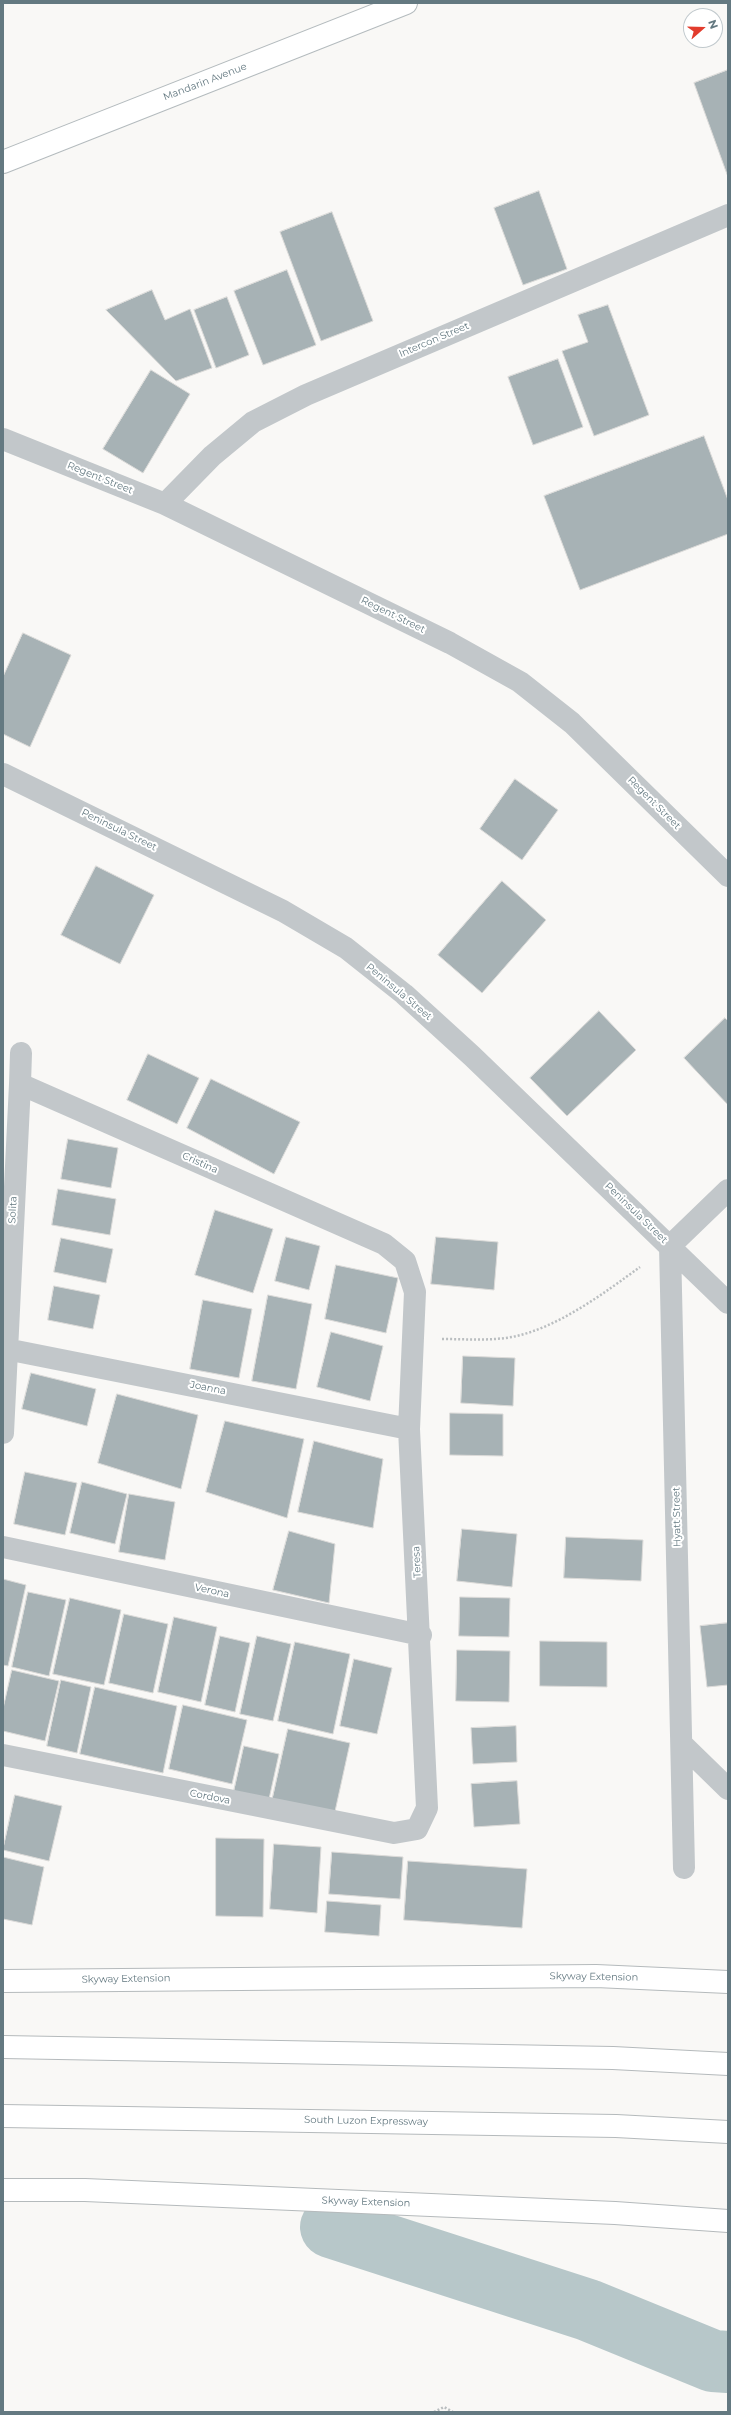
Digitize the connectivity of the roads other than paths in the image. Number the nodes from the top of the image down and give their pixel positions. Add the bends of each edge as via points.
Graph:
1 (406, 3) edge
2 (3, 162) edge
3 (727, 219) edge
4 (3, 439) edge
5 (165, 504) junction
6 (3, 774) edge
7 (728, 876) edge
8 (21, 1053) dead end
9 (20, 1084) junction
10 (728, 1190) edge
11 (670, 1246) junction
12 (415, 1292) joint
13 (728, 1303) edge
14 (6, 1349) junction
15 (409, 1429) junction
16 (3, 1433) edge
17 (3, 1547) edge
18 (421, 1634) junction
19 (683, 1745) junction
20 (3, 1755) edge
21 (728, 1789) edge
22 (417, 1829) joint
23 (684, 1868) dead end
24 (3, 1981) edge
25 (728, 1982) edge
26 (3, 2047) edge
27 (728, 2064) edge
28 (3, 2116) edge
29 (728, 2132) edge
30 (5, 2190) edge
31 (728, 2221) edge

1 - 2 main road, Mandarin Avenue
3 - 5 street, Intercon Street via 306,394 253,422 212,456
4 - 5 street, Regent Street
5 - 7 street, Regent Street via 450,643 520,682 572,723
6 - 11 street, Peninsula Street via 283,911 346,948 433,1020
8 - 9 street
9 - 12 street, Cristina via 384,1244 405,1262
9 - 14 street, Solita
10 - 11 street
11 - 13 street, Peninsula Street
11 - 19 street, Hyatt Street
12 - 15 street, Teresa
14 - 15 street, Joanna
14 - 16 street, Solita
15 - 18 street, Teresa
17 - 18 street, Verona
18 - 22 street, Teresa via 427,1808
19 - 21 street
19 - 23 street, Hyatt Street
20 - 22 street, Cordova via 394,1833
24 - 25 main road, Skyway Extension via 596,1976
26 - 27 main road via 614,2058
28 - 29 main road, South Luzon Expressway via 608,2126
30 - 31 main road, Skyway Extension via 93,2190 607,2212

